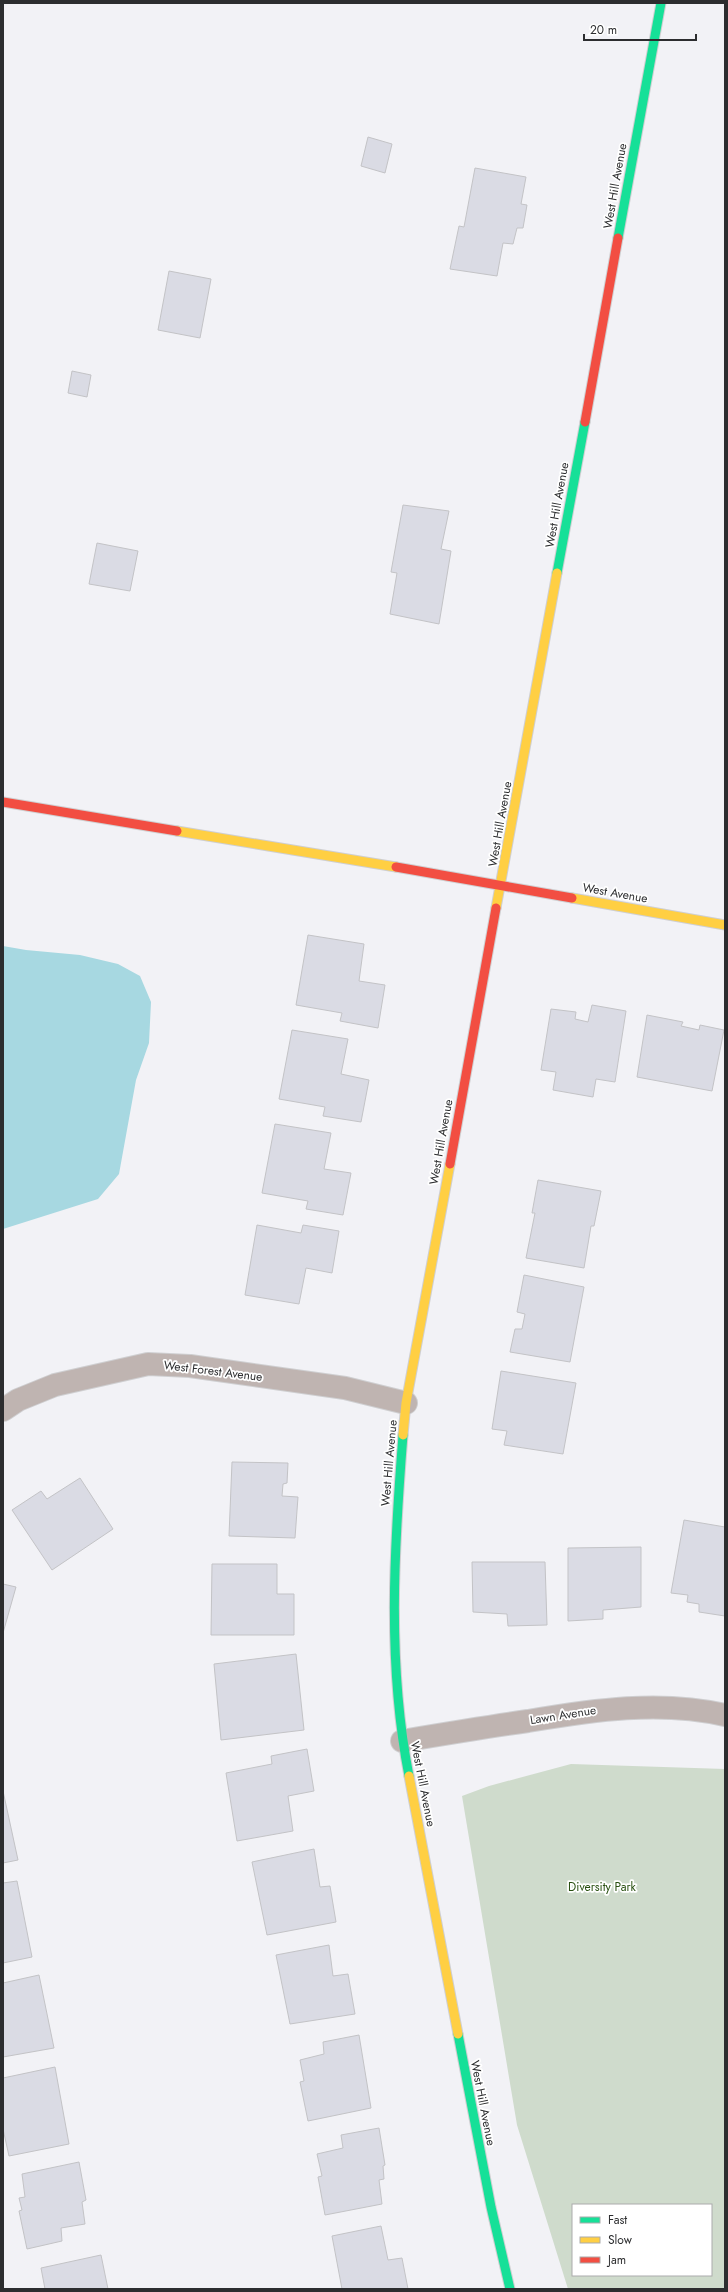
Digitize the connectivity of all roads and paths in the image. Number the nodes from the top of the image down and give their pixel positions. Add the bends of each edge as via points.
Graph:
1 (661, 3) edge
2 (3, 802) edge
3 (501, 885) junction
4 (725, 926) edge
5 (406, 1403) junction
6 (3, 1410) edge
7 (725, 1715) edge
8 (402, 1741) junction
9 (510, 2289) edge

1 - 3 street, West Hill Avenue
2 - 3 street, West Avenue
3 - 4 street, West Avenue
3 - 5 street, West Hill Avenue
5 - 6 street, West Forest Avenue via 345,1388 190,1366 148,1364 55,1385 18,1400
5 - 8 street, West Hill Avenue via 396,1528 396,1680
7 - 8 street, Lawn Avenue via 709,1711 658,1707 593,1710
8 - 9 street, West Hill Avenue via 491,2207

